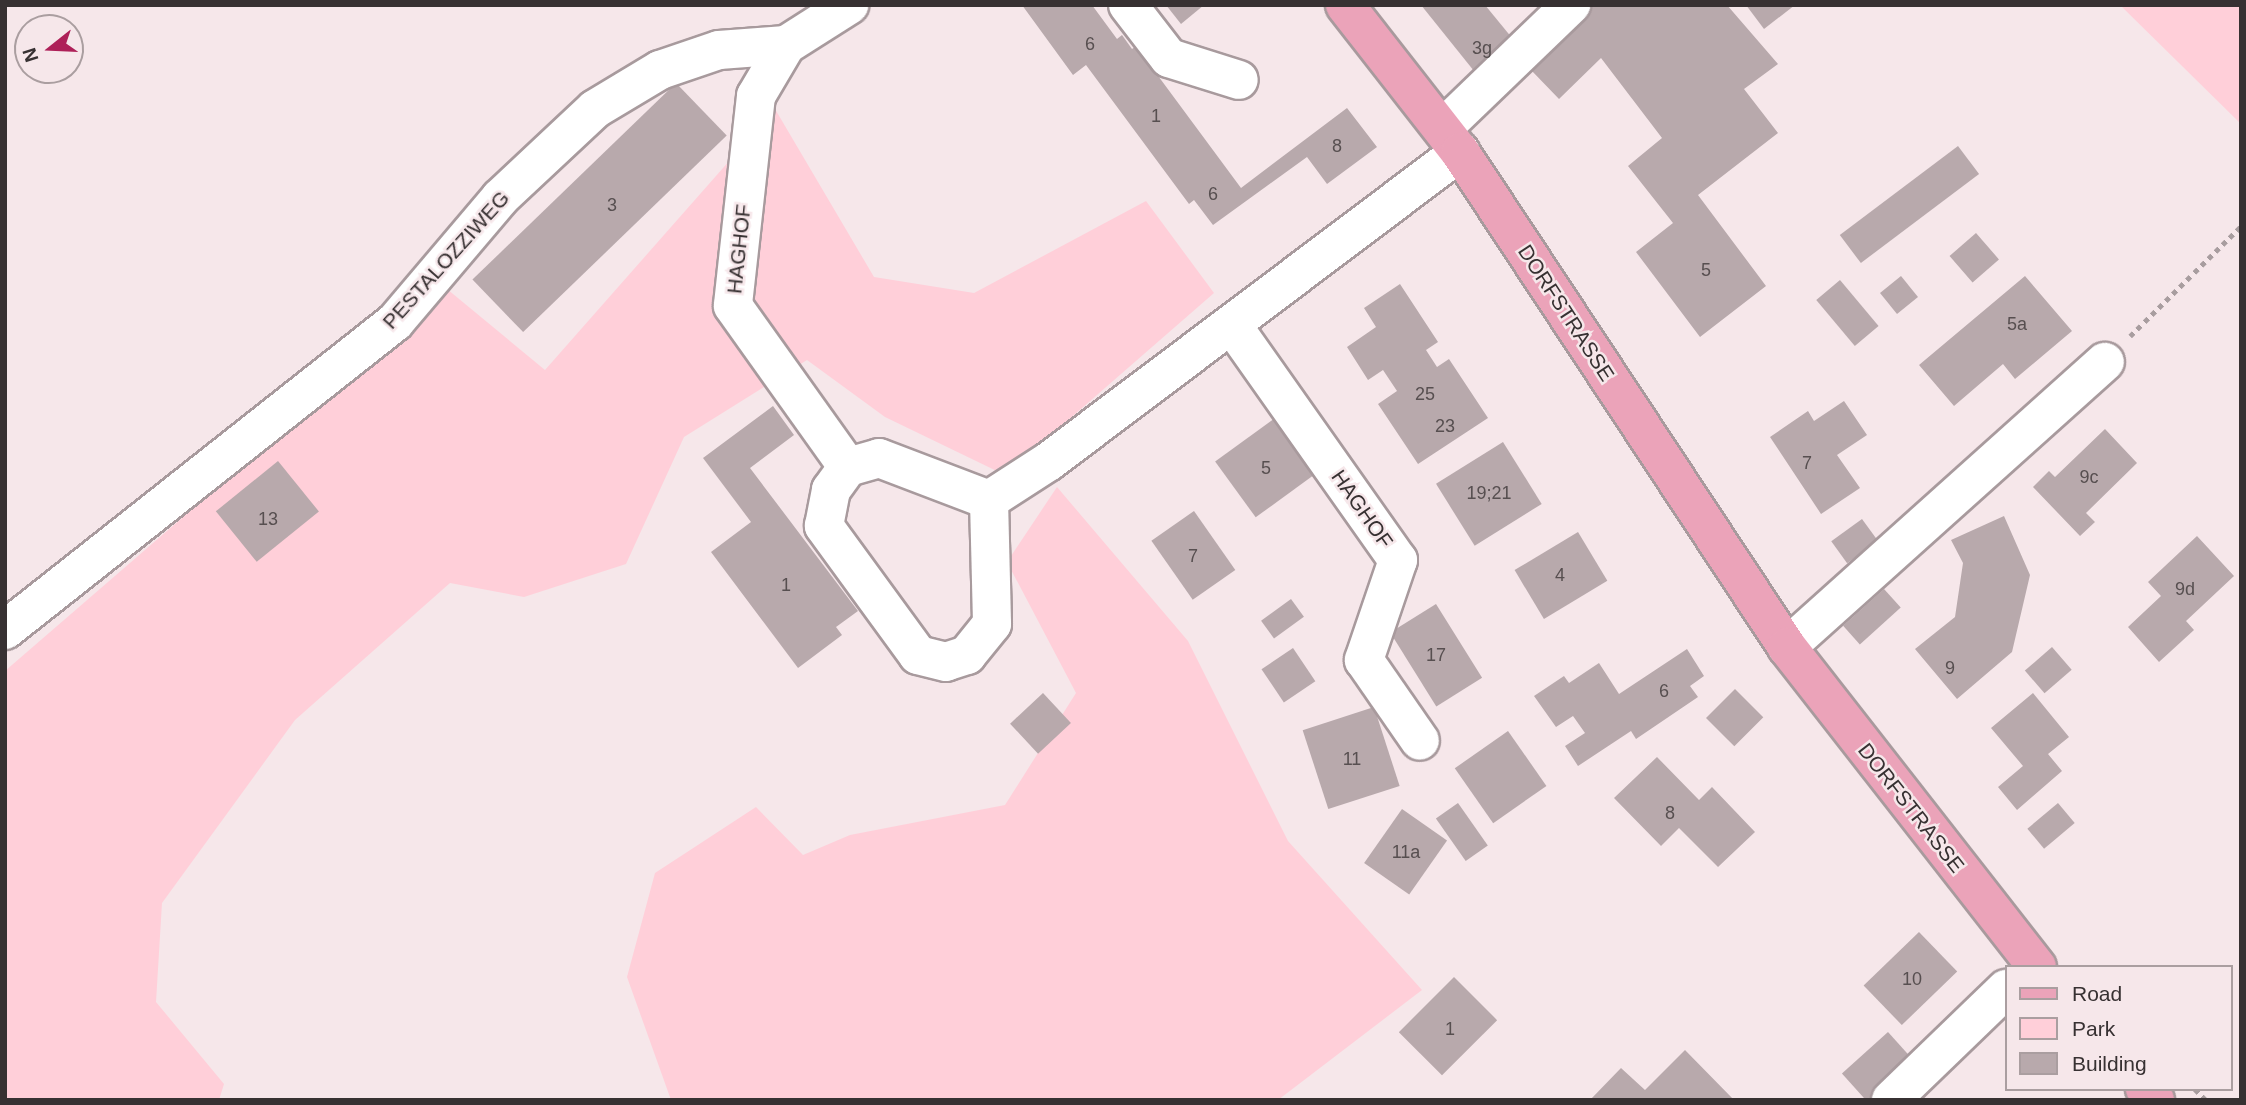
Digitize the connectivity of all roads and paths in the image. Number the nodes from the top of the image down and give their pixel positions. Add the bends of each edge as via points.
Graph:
1 (849, 5) edge
2 (1128, 5) edge
3 (1345, 5) edge
4 (1571, 5) edge
5 (786, 46) junction
6 (1239, 80) dead end
7 (1452, 140) junction
8 (2241, 226) edge
9 (1232, 325) junction
10 (2105, 362) joint
11 (848, 467) junction
12 (989, 500) junction
13 (5, 630) edge
14 (1787, 647) junction
15 (1420, 741) dead end
16 (2033, 965) edge
17 (2004, 991) edge
18 (1891, 1100) edge

1 - 5 lane, PESTALOZZIWEG
2 - 6 lane via 1169,58
3 - 7 main road, DORFSTRASSE
4 - 7 lane
5 - 11 lane, HAGHOF via 756,96 733,306
5 - 13 lane, PESTALOZZIWEG via 719,50 660,71 595,109 500,198 395,322
7 - 9 lane
7 - 14 main road, DORFSTRASSE
8 - 10 path
9 - 12 lane
9 - 15 lane, HAGHOF via 1398,560 1364,660
10 - 14 lane
11 - 12 lane via 879,458
11 - 12 lane via 831,490 824,526 918,655 946,662 979,645 992,624
14 - 16 main road, DORFSTRASSE
17 - 18 lane

